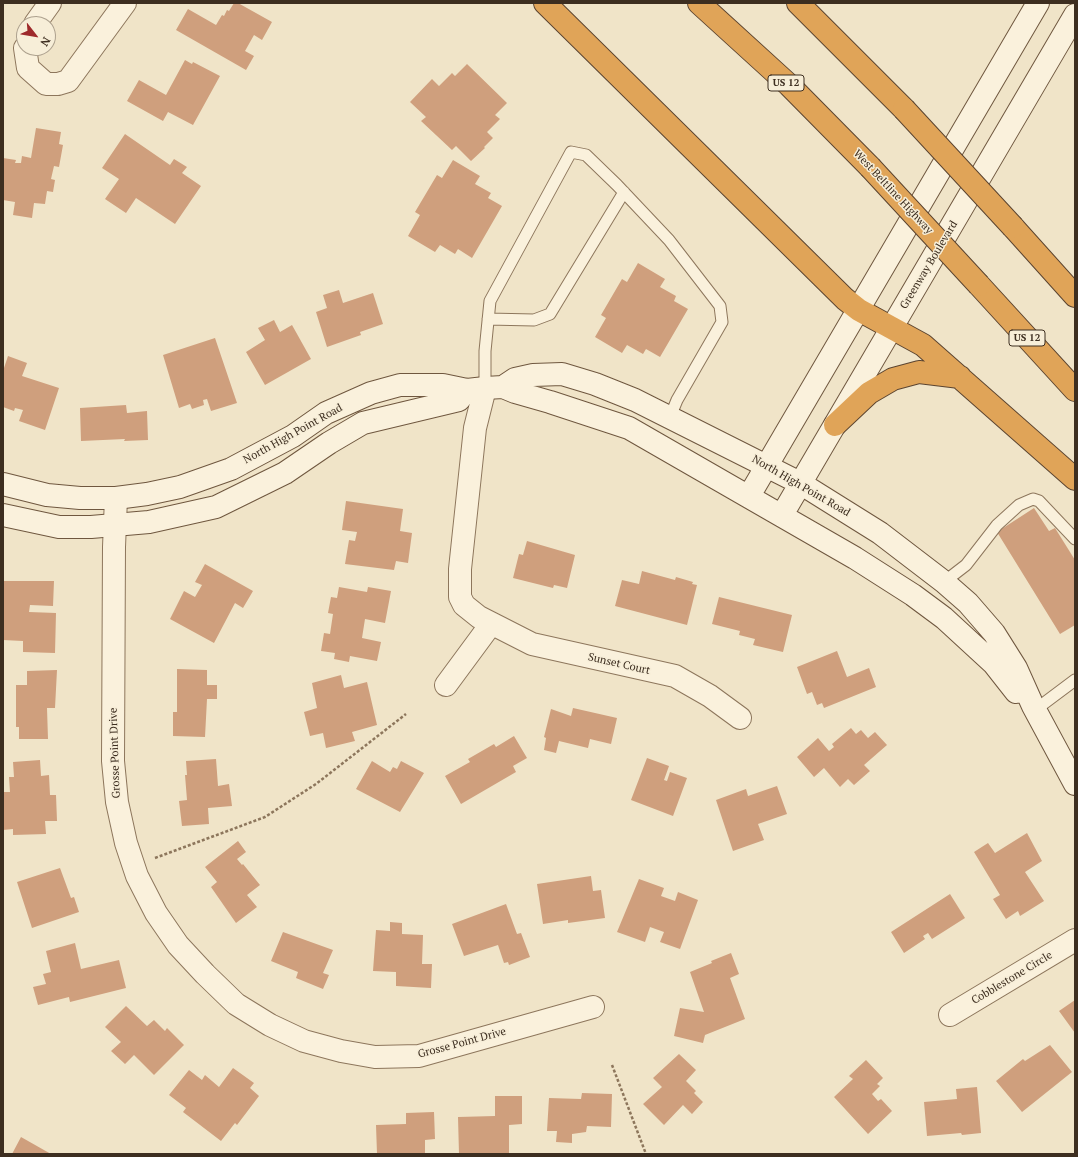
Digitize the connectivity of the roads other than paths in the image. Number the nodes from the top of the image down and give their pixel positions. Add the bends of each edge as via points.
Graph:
1 (50, 3) edge
2 (125, 3) edge
3 (546, 3) edge
4 (699, 3) edge
5 (798, 3) edge
6 (1038, 3) edge
7 (1075, 15) edge
8 (41, 16) edge
9 (26, 56) edge
10 (624, 192) junction
11 (1075, 296) edge
12 (859, 310) junction
13 (488, 319) junction
14 (891, 328) junction
15 (960, 377) junction
16 (485, 388) junction
17 (1075, 390) edge
18 (670, 417) junction
19 (835, 425) junction
20 (768, 466) junction
21 (1075, 478) edge
22 (800, 483) junction
23 (3, 484) edge
24 (749, 496) junction
25 (116, 498) junction
26 (3, 515) edge
27 (782, 515) junction
28 (115, 526) junction
29 (1075, 539) edge
30 (944, 582) junction
31 (491, 624) junction
32 (1075, 680) edge
33 (446, 685) dead end
34 (1034, 708) junction
35 (740, 718) dead end
36 (1075, 784) edge
37 (1075, 940) edge
38 (593, 1007) dead end
39 (950, 1015) dead end

1 - 8 street
2 - 9 street via 68,81 46,84 28,68
3 - 12 highway via 773,229
4 - 17 highway, West Beltline Highway / US 12, bridge via 788,85 870,166
5 - 11 highway, bridge via 904,109
6 - 12 street
7 - 14 street, Greenway Boulevard
10 - 13 lane via 550,314 534,320
10 - 13 lane via 586,155 571,152 490,301
10 - 18 lane via 669,240 720,306 722,322
12 - 14 highway
12 - 20 street
13 - 16 lane
14 - 15 highway via 923,345
14 - 19 street, Greenway Boulevard
15 - 19 highway via 919,372 893,378 869,392
15 - 21 highway
16 - 18 street, North High Point Road via 533,375 562,374 595,384
16 - 24 street, North High Point Road via 515,392 629,428
16 - 25 street, North High Point Road via 400,385 371,393 326,413 293,436 231,469 180,487
16 - 28 street, North High Point Road via 458,400 364,424 329,443 285,473 216,507 149,522
16 - 31 street, Sunset Court via 475,428 460,569 460,598 479,618
18 - 20 street, North High Point Road
19 - 22 street, Greenway Boulevard
20 - 22 street, North High Point Road
20 - 24 street
22 - 27 street, Greenway Boulevard
22 - 30 street, North High Point Road via 880,533
23 - 25 street, North High Point Road via 47,495
24 - 27 street, North High Point Road
25 - 28 street, Grosse Point Drive
26 - 28 street, North High Point Road via 59,527
27 - 34 street, North High Point Road via 855,558 930,607 994,664 1020,697
28 - 38 street, Grosse Point Drive via 113,761 116,802 137,876 156,913 178,945 204,974 236,1004 270,1025 304,1041 375,1057 419,1056
29 - 30 lane via 1039,501 1033,499 1019,505 997,525 966,565
30 - 34 street, North High Point Road via 968,603 994,633 1016,668
31 - 33 street
31 - 35 street, Sunset Court via 532,644 675,676 710,696
32 - 34 lane
34 - 36 street, North High Point Road
37 - 39 street, Cobblestone Circle

